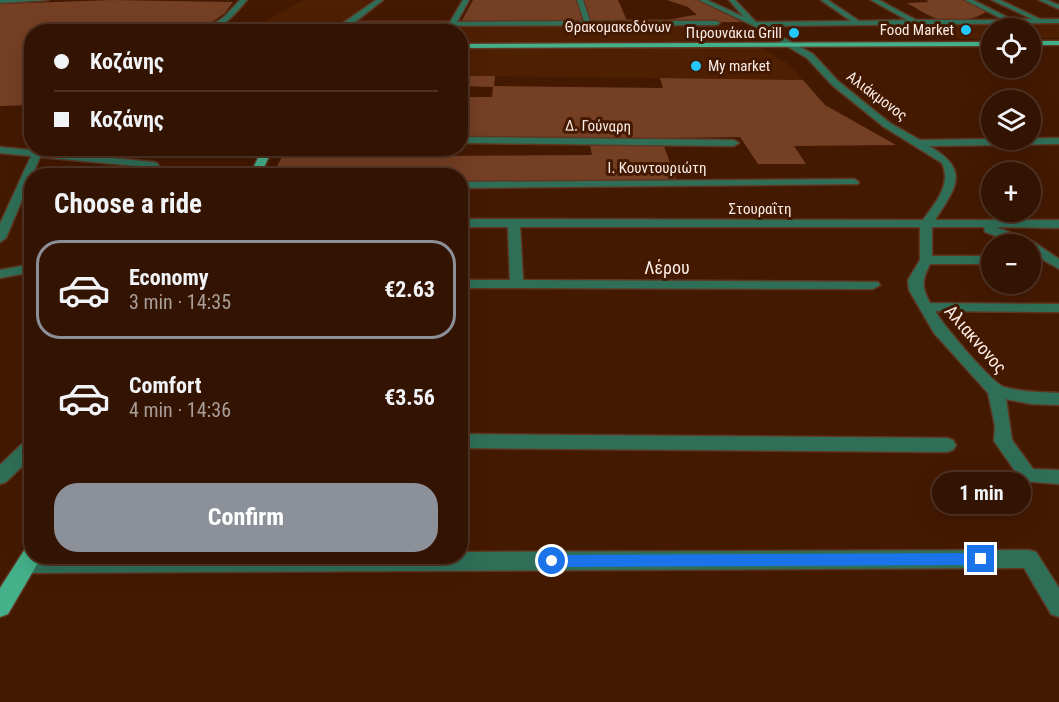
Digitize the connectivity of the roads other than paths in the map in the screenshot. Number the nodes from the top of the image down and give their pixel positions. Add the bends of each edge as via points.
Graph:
1 (45, 0) edge
2 (244, 0) edge
3 (380, 0) edge
4 (466, 0) edge
5 (580, 0) edge
6 (702, 0) edge
7 (732, 0) edge
8 (824, 0) edge
9 (874, 0) edge
10 (968, 0) edge
11 (995, 0) edge
12 (1042, 0) edge
13 (0, 1) edge
14 (1059, 7) edge
15 (1059, 12) edge
16 (1030, 16) junction
17 (1004, 17) joint
18 (981, 21) edge
19 (1042, 21) joint
20 (1059, 21) edge
21 (915, 22) junction
22 (717, 23) dead end
23 (858, 23) junction
24 (217, 24) edge
25 (345, 24) joint
26 (452, 24) junction
27 (588, 24) junction
28 (754, 24) junction
29 (1059, 43) edge
30 (981, 44) edge
31 (1041, 44) edge
32 (468, 46) edge
33 (789, 46) junction
34 (468, 140) edge
35 (1059, 141) edge
36 (734, 142) dead end
37 (917, 143) junction
38 (0, 150) edge
39 (24, 152) edge
40 (67, 156) edge
41 (155, 168) edge
42 (854, 182) dead end
43 (24, 183) edge
44 (468, 185) edge
45 (514, 222) junction
46 (468, 223) edge
47 (1059, 224) edge
48 (926, 225) junction
49 (976, 225) junction
50 (1000, 234) edge
51 (0, 238) edge
52 (1041, 252) edge
53 (926, 260) junction
54 (981, 261) edge
55 (1041, 261) edge
56 (1057, 262) edge
57 (24, 270) edge
58 (0, 274) edge
59 (468, 284) edge
60 (517, 284) junction
61 (873, 285) dead end
62 (924, 307) junction
63 (1059, 308) edge
64 (996, 391) junction
65 (1059, 399) edge
66 (468, 441) edge
67 (947, 445) dead end
68 (24, 453) edge
69 (0, 477) edge
70 (1059, 477) edge
71 (468, 560) edge
72 (27, 564) edge
73 (0, 607) edge
74 (1059, 607) edge

1 - 13 street
2 - 24 street
3 - 25 street
4 - 26 street
5 - 27 street
6 - 28 street, Αλιάκμονος
7 - 28 street
8 - 23 street
9 - 21 street
10 - 17 street
11 - 16 street
12 - 14 street
15 - 16 street
16 - 17 street
16 - 19 street
18 - 21 street
19 - 20 street
21 - 23 street
22 - 27 street
23 - 28 street
25 - 26 street
26 - 27 street
28 - 33 street, Αλιάκμονος
29 - 31 main road
30 - 33 main road, Θρακομακεδόνων
32 - 33 main road, Θρακομακεδόνων
33 - 37 street, Αλιάκμονος via 810,56 862,105
34 - 36 street, Δ. Γούναρη
35 - 37 street
37 - 48 street, Αλιάκμονος via 946,162 952,179
38 - 39 street
40 - 41 street
42 - 44 street, Ι. Κουντουριώτη
43 - 51 street
45 - 46 street, Στουραΐτη
45 - 48 street, Στουραΐτη
45 - 60 street
47 - 49 street, Στουραΐτη
48 - 49 street, Στουραΐτη
48 - 53 street
49 - 50 street
52 - 56 street
53 - 54 street
53 - 62 street, Αλιακνονος via 915,280
55 - 56 street
57 - 58 street
59 - 60 street, Λέρου
60 - 61 street, Λέρου
62 - 63 street
62 - 64 street, Αλιακνονος via 939,330
64 - 65 street
64 - 70 street, Αλιακνονος via 1003,441 1028,476
66 - 67 street
68 - 69 street
71 - 74 street via 1029,559
72 - 73 main road

